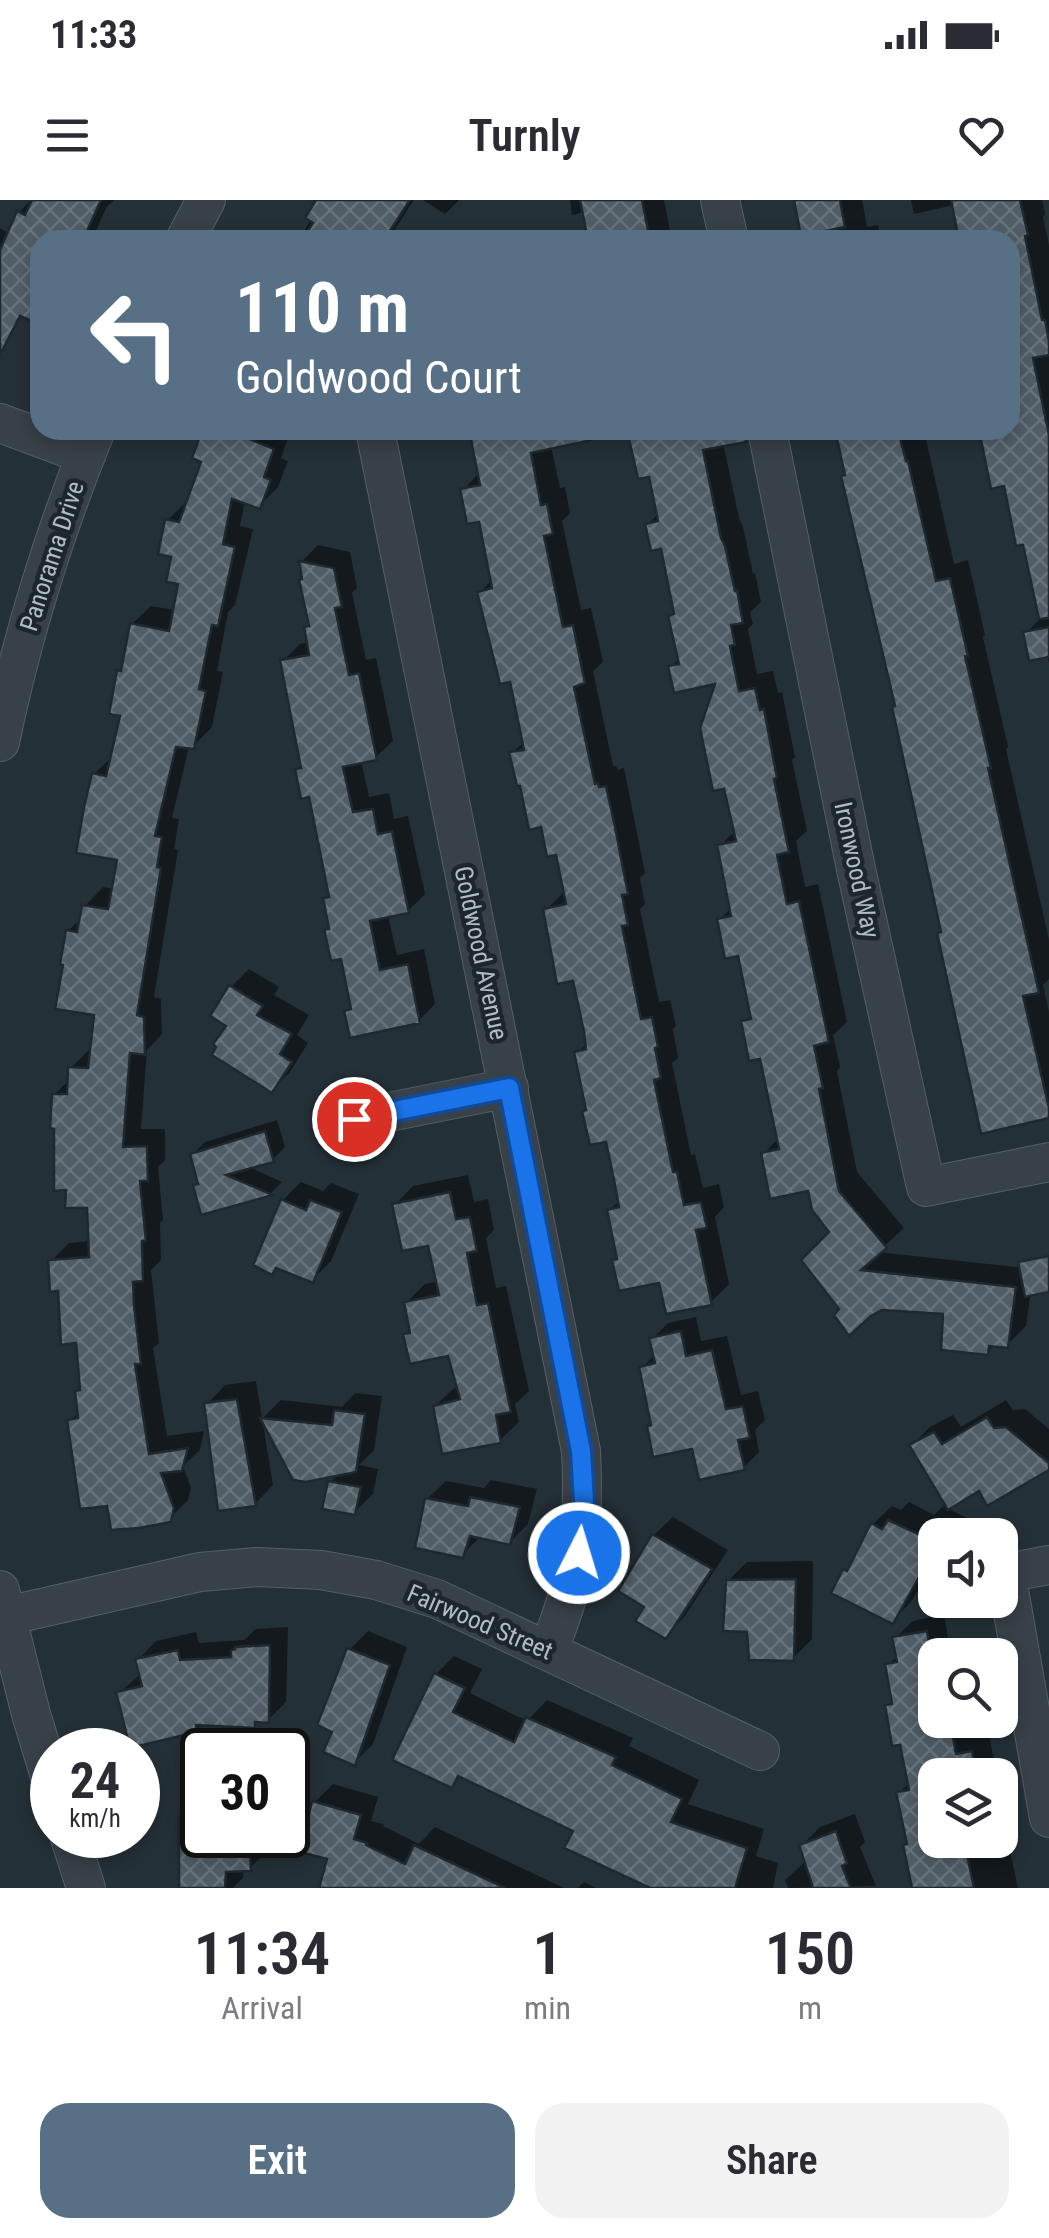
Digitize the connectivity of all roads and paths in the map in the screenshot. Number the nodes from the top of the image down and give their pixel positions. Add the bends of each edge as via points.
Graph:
1 (206, 200) edge
2 (720, 200) edge
3 (190, 230) edge
4 (726, 230) edge
5 (0, 423) edge
6 (30, 429) edge
7 (377, 440) edge
8 (769, 440) edge
9 (91, 442) edge
10 (0, 742) edge
11 (509, 1088) junction
12 (354, 1119) dead end
13 (1049, 1162) edge
14 (1049, 1565) edge
15 (3, 1603) edge
16 (548, 1651) junction
17 (35, 1728) edge
18 (760, 1752) dead end
19 (1049, 1818) edge
20 (76, 1858) edge
21 (86, 1888) edge

1 - 3 street
2 - 4 street
5 - 6 street
7 - 11 street, Goldwood Avenue
8 - 13 street, Ironwood Way via 926,1187
9 - 10 street, Panorama Drive via 30,620
11 - 12 street
11 - 16 street, Goldwood Avenue via 581,1451 579,1553
14 - 19 street via 1006,1574
15 - 16 street, Fairwood Street via 200,1572 320,1570 438,1599
15 - 17 street
16 - 18 street, Fairwood Street
20 - 21 street

